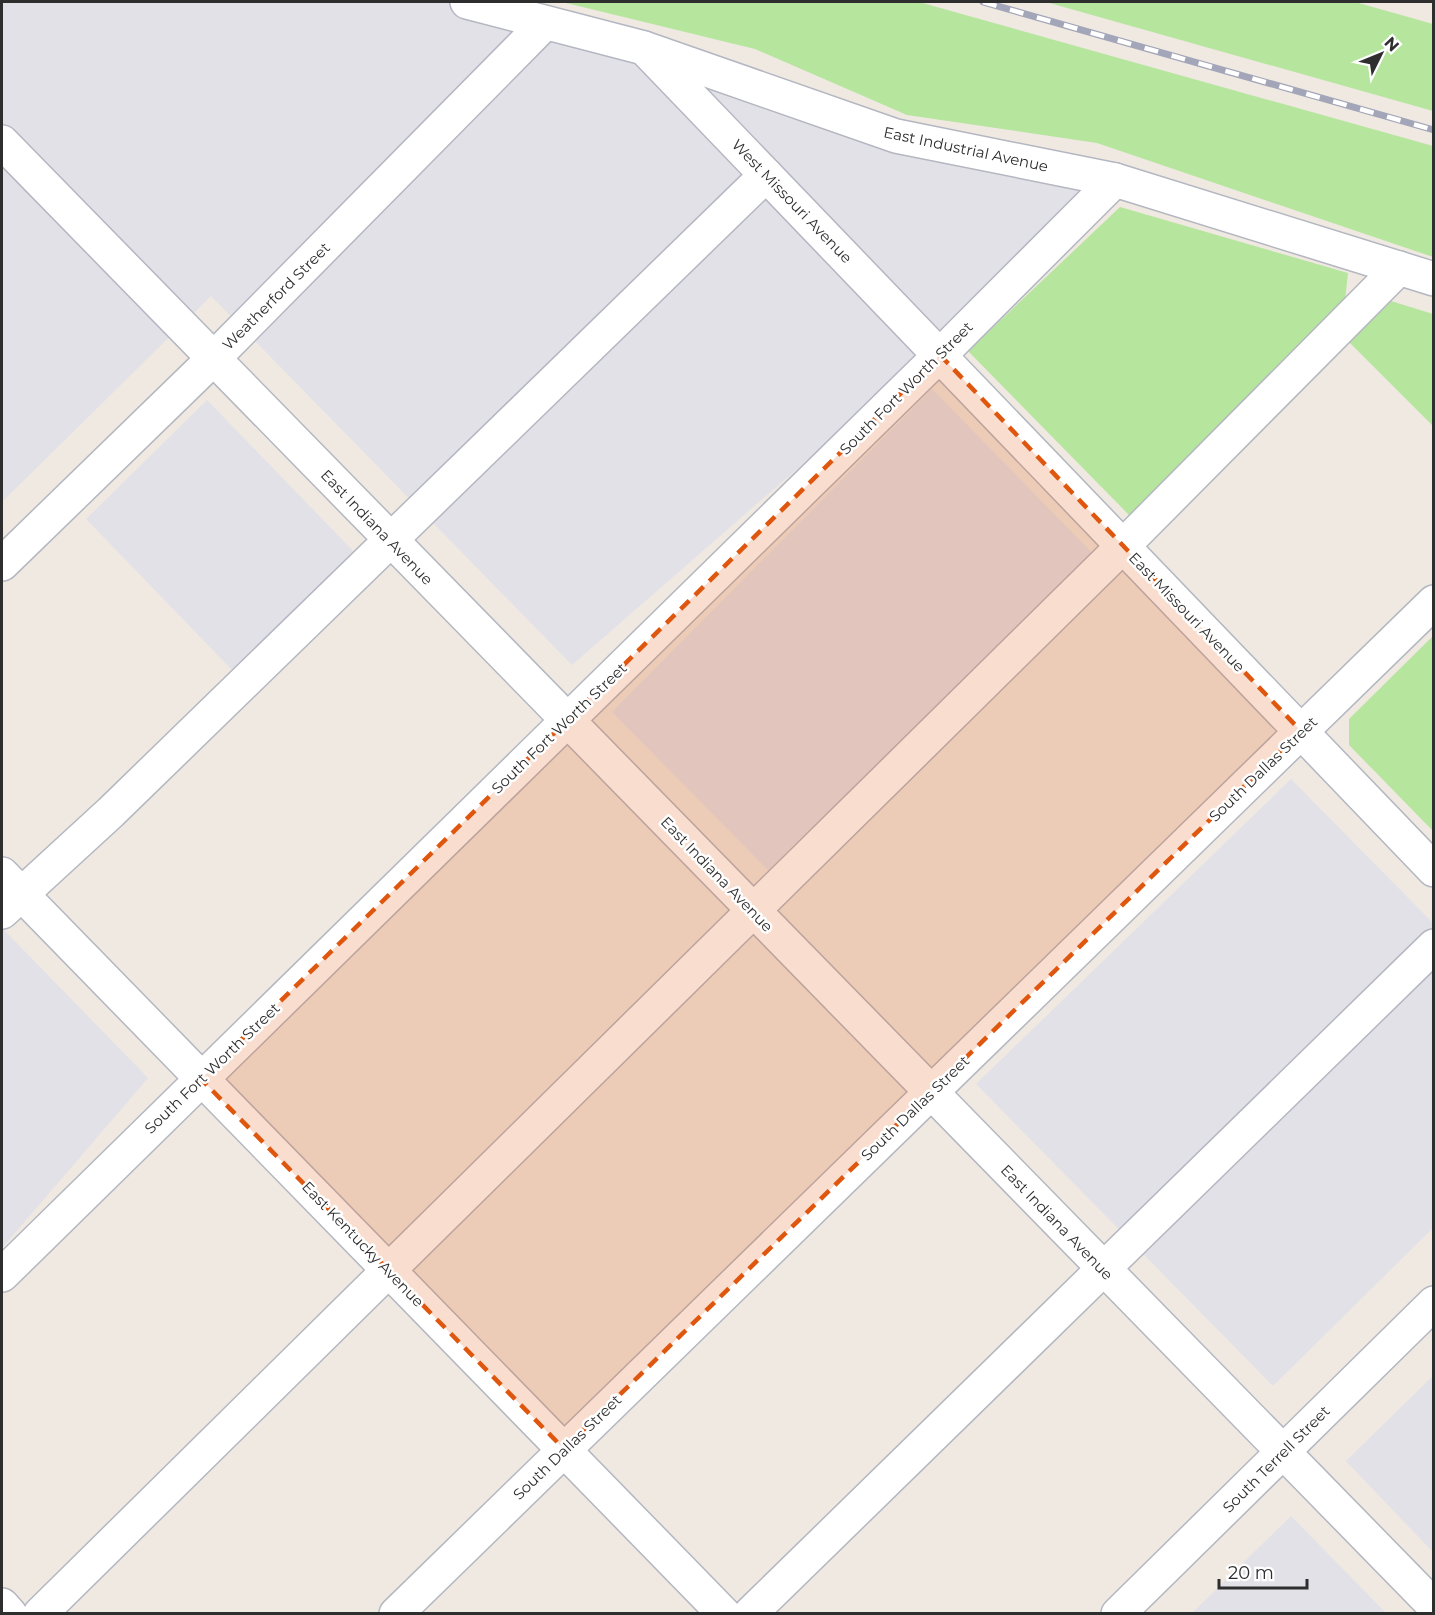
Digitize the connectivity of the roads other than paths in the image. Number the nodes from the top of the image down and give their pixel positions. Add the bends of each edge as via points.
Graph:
1 (467, 2) edge
2 (545, 23) junction
3 (644, 48) junction
4 (2, 142) edge
5 (766, 175) junction
6 (1115, 180) junction
7 (1399, 268) junction
8 (1434, 279) edge
9 (940, 355) junction
10 (213, 359) junction
11 (391, 541) junction
12 (1123, 546) junction
13 (2, 564) edge
14 (1434, 602) edge
15 (567, 720) junction
16 (1301, 731) junction
17 (1434, 870) edge
18 (8, 894) edge
19 (753, 911) junction
20 (1434, 946) edge
21 (201, 1079) junction
22 (931, 1093) junction
23 (1103, 1269) junction
24 (388, 1270) junction
25 (2, 1275) edge
26 (1434, 1303) edge
27 (564, 1449) junction
28 (1283, 1452) junction
29 (2, 1605) edge
30 (1434, 1606) edge
31 (10, 1614) edge
32 (40, 1614) edge
33 (396, 1614) edge
34 (724, 1614) edge
35 (750, 1614) edge
36 (1118, 1614) edge

1 - 2 street, East Industrial Avenue
2 - 3 street, East Industrial Avenue
2 - 10 street, Weatherford Street
3 - 5 street, West Missouri Avenue
3 - 6 street, East Industrial Avenue via 896,136
4 - 10 street, East Indiana Avenue
5 - 9 street, West Missouri Avenue
5 - 11 street
6 - 7 street, East Industrial Avenue
6 - 9 street, South Fort Worth Street
7 - 8 street, East Industrial Avenue
7 - 12 street
9 - 12 street, East Missouri Avenue
9 - 15 street, South Fort Worth Street
10 - 11 street, East Indiana Avenue
10 - 13 street, Weatherford Street
11 - 15 street, East Indiana Avenue
11 - 18 street via 111,812
12 - 16 street, East Missouri Avenue
12 - 19 street
14 - 16 street, South Dallas Street
15 - 19 street, East Indiana Avenue
15 - 21 street, South Fort Worth Street
16 - 17 street, East Missouri Avenue
16 - 22 street, South Dallas Street
18 - 21 street, East Kentucky Avenue
19 - 22 street, East Indiana Avenue
19 - 24 street
20 - 23 street
21 - 24 street, East Kentucky Avenue
21 - 25 street, South Fort Worth Street
22 - 23 street, East Indiana Avenue
22 - 27 street, South Dallas Street
23 - 28 street, East Indiana Avenue
23 - 35 street
24 - 27 street, East Kentucky Avenue
24 - 32 street
26 - 28 street, South Terrell Street
27 - 33 street, South Dallas Street
27 - 34 street, East Kentucky Avenue
28 - 30 street, East Indiana Avenue
28 - 36 street, South Terrell Street
29 - 31 street

